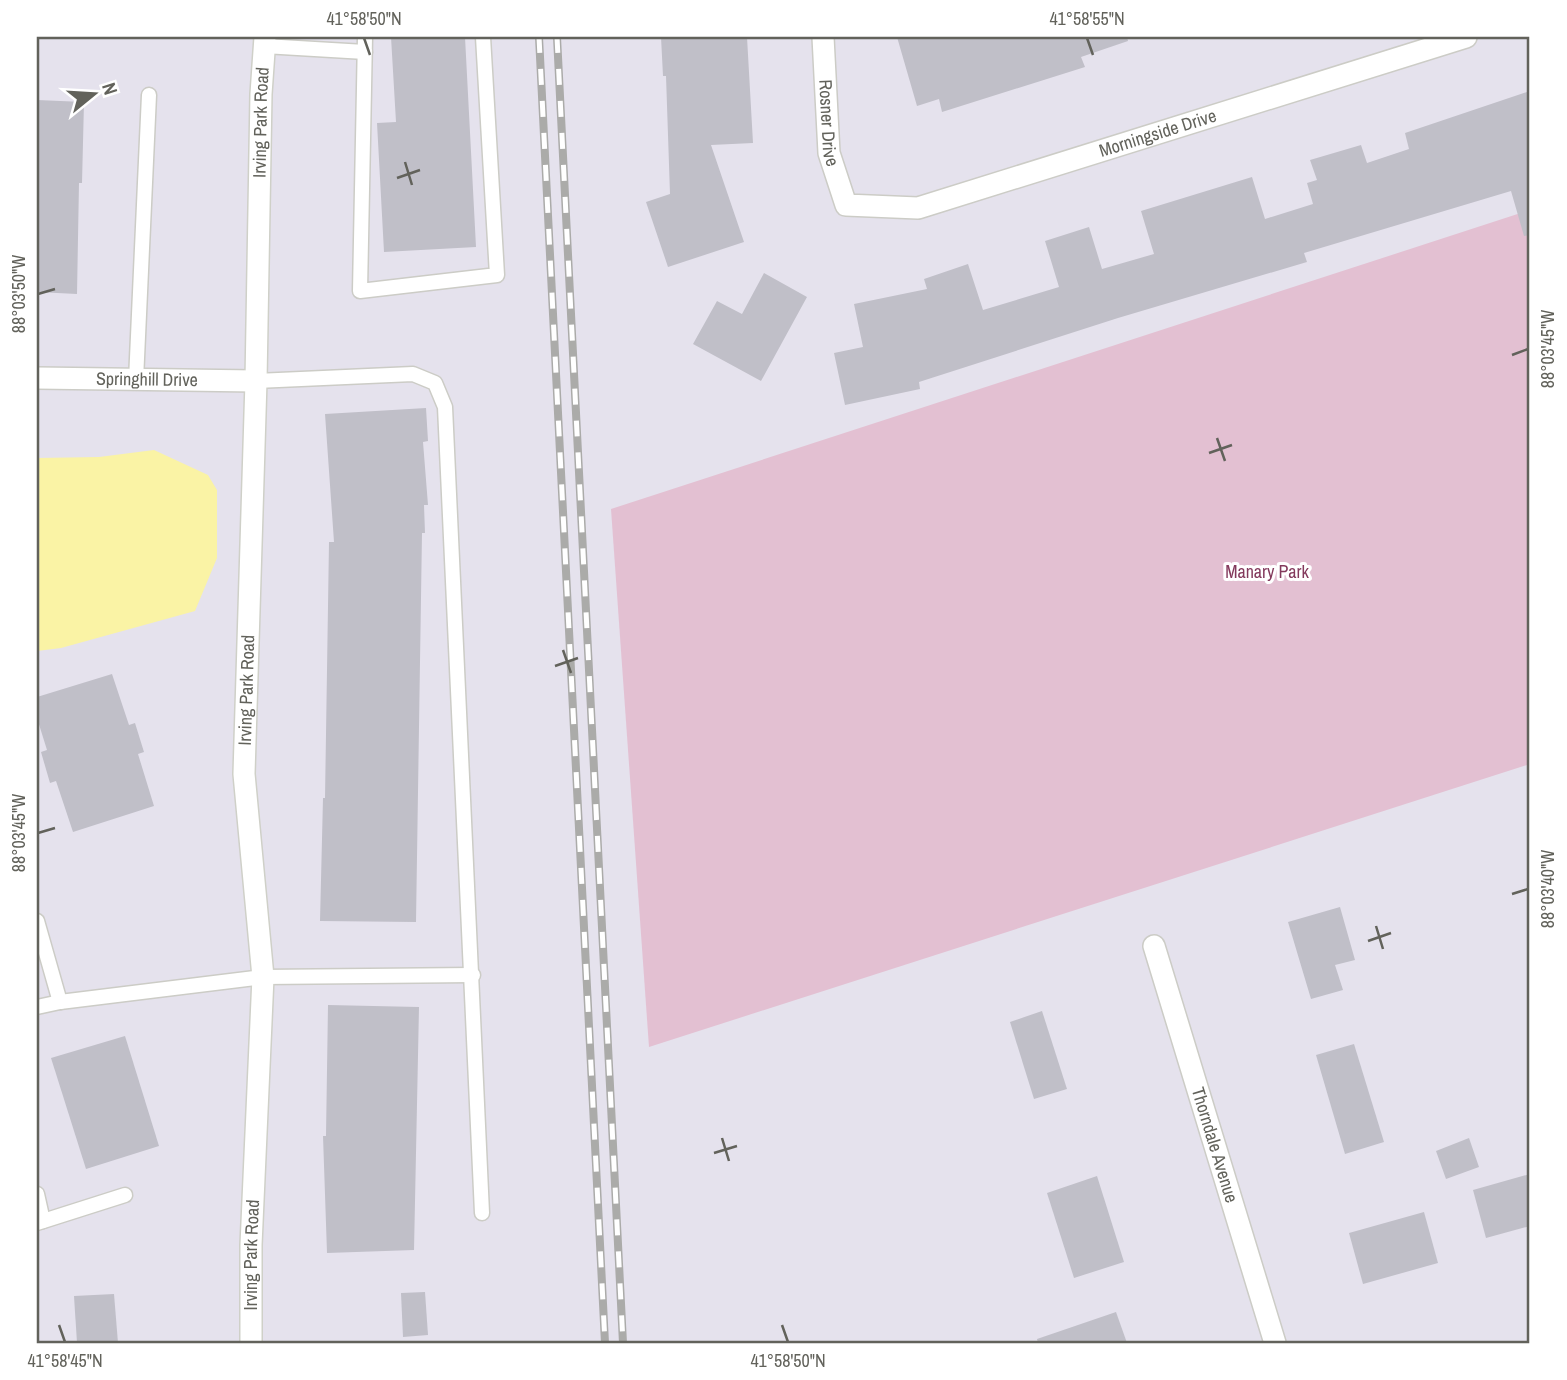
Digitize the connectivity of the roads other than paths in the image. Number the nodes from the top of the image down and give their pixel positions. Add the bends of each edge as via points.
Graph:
1 (365, 37) edge
2 (483, 37) edge
3 (823, 37) edge
4 (1466, 37) edge
5 (265, 41) edge
6 (365, 52) junction
7 (149, 95) dead end
8 (846, 205) joint
9 (37, 378) edge
10 (136, 380) junction
11 (256, 380) junction
12 (38, 928) edge
13 (1154, 946) dead end
14 (473, 975) junction
15 (263, 976) junction
16 (60, 1002) junction
17 (37, 1007) edge
18 (37, 1194) edge
19 (124, 1195) dead end
20 (482, 1213) dead end
21 (40, 1222) edge
22 (251, 1343) edge
23 (1275, 1343) edge

1 - 6 lane
2 - 6 lane via 497,275 360,291
3 - 8 street, Rosner Drive via 829,153
4 - 8 street, Morningside Drive via 918,208
5 - 6 lane
5 - 11 street, Irving Park Road
7 - 10 lane
9 - 10 street, Springhill Drive
10 - 11 street, Springhill Drive
11 - 14 lane via 413,374 435,383 445,407
11 - 15 street, Irving Park Road via 244,774
12 - 16 lane
13 - 23 street, Thorndale Avenue
14 - 15 lane
14 - 20 lane
15 - 16 lane
15 - 22 street, Irving Park Road
16 - 17 lane
18 - 21 lane
19 - 21 lane

